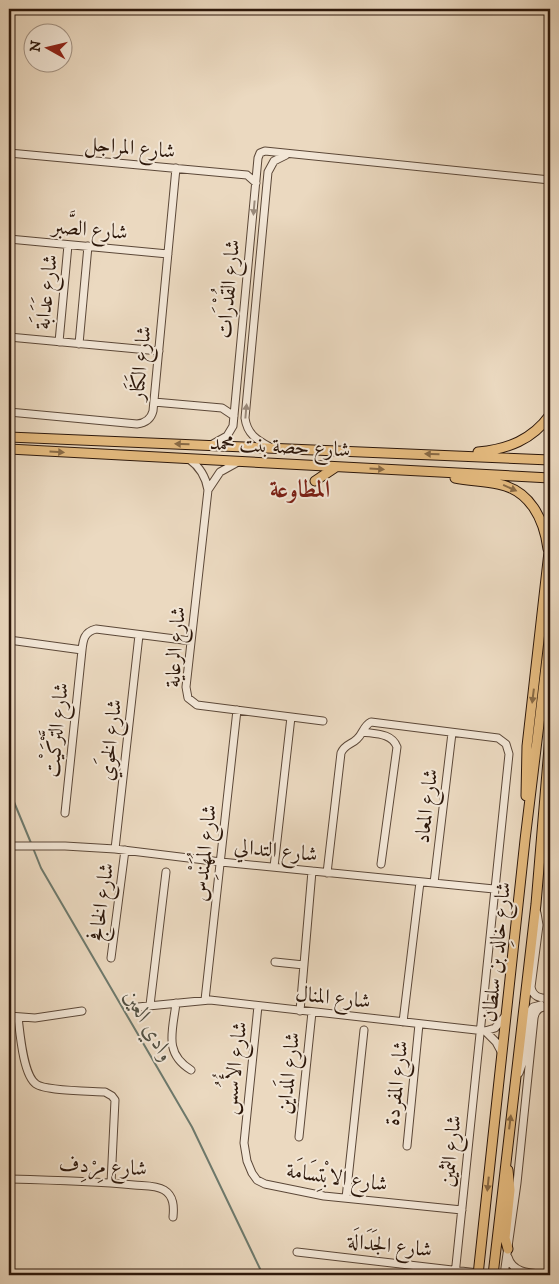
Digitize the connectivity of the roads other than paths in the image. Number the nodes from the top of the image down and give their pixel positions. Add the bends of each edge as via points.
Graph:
1 (267, 151) junction
2 (9, 153) edge
3 (288, 155) junction
4 (271, 165) junction
5 (258, 167) junction
6 (176, 168) junction
7 (247, 175) junction
8 (550, 180) edge
9 (256, 183) junction
10 (9, 239) edge
11 (68, 244) junction
12 (88, 246) junction
13 (168, 254) junction
14 (9, 337) edge
15 (59, 342) junction
16 (79, 344) junction
17 (159, 351) junction
18 (238, 377) junction
19 (249, 378) junction
20 (236, 400) junction
21 (154, 402) junction
22 (222, 408) junction
23 (9, 412) edge
24 (550, 415) edge
25 (234, 416) junction
26 (9, 438) edge
27 (210, 445) junction
28 (270, 448) junction
29 (9, 450) edge
30 (450, 455) junction
31 (189, 459) junction
32 (550, 460) edge
33 (240, 462) junction
34 (336, 467) junction
35 (428, 472) junction
36 (550, 478) edge
37 (314, 481) dead end
38 (208, 490) junction
39 (550, 543) edge
40 (549, 556) junction
41 (550, 633) edge
42 (139, 635) junction
43 (9, 640) edge
44 (191, 641) junction
45 (82, 650) junction
46 (237, 710) junction
47 (291, 717) junction
48 (324, 721) dead end
49 (363, 732) junction
50 (452, 733) junction
51 (550, 736) edge
52 (550, 789) edge
53 (65, 813) dead end
54 (528, 816) junction
55 (544, 820) junction
56 (9, 846) edge
57 (115, 849) junction
58 (125, 850) junction
59 (221, 862) junction
60 (381, 864) dead end
61 (274, 867) junction
62 (312, 871) junction
63 (166, 872) dead end
64 (328, 873) junction
65 (420, 882) junction
66 (434, 883) junction
67 (494, 890) junction
68 (536, 904) junction
69 (111, 958) dead end
70 (275, 962) dead end
71 (304, 965) junction
72 (550, 999) edge
73 (205, 1000) junction
74 (176, 1003) junction
75 (150, 1005) junction
76 (258, 1006) junction
77 (550, 1006) edge
78 (138, 1007) dead end
79 (300, 1010) junction
80 (82, 1011) dead end
81 (312, 1012) junction
82 (506, 1015) junction
83 (9, 1016) edge
84 (18, 1018) junction
85 (403, 1022) junction
86 (419, 1024) junction
87 (364, 1030) dead end
88 (483, 1031) junction
89 (502, 1054) junction
90 (191, 1070) dead end
91 (514, 1088) junction
92 (244, 1134) joint
93 (299, 1137) dead end
94 (407, 1146) dead end
95 (506, 1156) junction
96 (9, 1179) edge
97 (111, 1183) junction
98 (346, 1198) junction
99 (462, 1210) junction
100 (173, 1217) dead end
101 (508, 1251) junction
102 (297, 1252) dead end
103 (521, 1271) junction
104 (456, 1272) edge
105 (478, 1274) edge
106 (550, 1274) edge
107 (492, 1275) edge
108 (504, 1275) edge
109 (509, 1275) edge

1 - 3 street
1 - 4 street
1 - 5 street, شارع القُدْرَات via 258,156
2 - 6 street, شارع المراجل
3 - 4 street
3 - 8 street
4 - 5 street
4 - 19 street, شارع القُدْرَات
5 - 7 street
5 - 9 street, شارع القُدْرَات
6 - 7 street, شارع المراجل
6 - 13 street, شارع الكَنَار
7 - 9 street
9 -> 18 street, شارع القُدْرَات
10 - 11 street, شارع الصَّبر
11 - 12 street, شارع الصَّبر
11 - 15 street, شارع عَدَابَة
12 - 13 street, شارع الصَّبر
12 - 16 street, شارع عَدَابَة
13 - 17 street, شارع الكَنَار
14 - 15 street
15 - 16 street
16 - 17 street
17 - 21 street, شارع الكَنَار
18 - 19 street
18 - 20 street, شارع القُدْرَات
28 -> 19 street, شارع القُدْرَات via 253,437 247,426
20 - 22 street
20 - 25 street, شارع القُدْرَات
21 - 22 street
21 - 23 street, شارع الكَنَار via 151,416 137,424
22 - 25 street
24 - 30 main road via 533,434 511,446
25 - 27 street, شارع القُدْرَات via 230,433
27 -> 26 main road, شارع حصة بنت محمد
27 - 28 main road, شارع حصة بنت محمد
30 -> 28 main road, شارع حصة بنت محمد
29 -> 31 main road, شارع حصة بنت محمد
30 - 32 main road, شارع حصة بنت محمد
31 - 33 main road, شارع حصة بنت محمد
31 - 38 street via 204,476
33 - 34 main road, شارع حصة بنت محمد
33 - 38 street, شارع الرعاية via 220,472
34 -> 35 main road, شارع حصة بنت محمد
34 - 37 main road
35 - 36 main road, شارع حصة بنت محمد
35 -> 40 main road via 496,483 522,494 540,516
38 - 44 street, شارع الرعاية
39 - 40 main road
40 -> 54 main road via 526,760
41 - 54 main road, شارع خالِد بن سلطان
42 - 44 street, شارع التَّرْكَيْت
42 - 45 street, شارع التَّرْكَيْت via 93,630 84,637
42 - 57 street, شارع الخوَي
43 - 45 street
44 - 46 street, شارع الرعاية via 188,698 197,705
45 - 53 street, شارع التَّرْكَيْت
46 - 47 street, شارع الرعاية
46 - 59 street, شارع المُهَنْدِس
47 - 48 street, شارع الرعاية
47 - 61 street
49 - 50 street via 371,722
49 - 60 street via 388,736 397,747
49 - 64 street via 344,747 341,755
50 - 66 street, شارع المعاد
50 - 67 street, شارع الثمين via 498,738 508,747
51 - 55 main road, شارع خالِد بن سلطان
52 - 55 main road
54 - 82 main road, شارع خالِد بن سلطان
55 - 68 main road, شارع خالِد بن سلطان
56 - 57 street, شارع التدالي
57 - 58 street, شارع التدالي
58 - 59 street, شارع التدالي
58 - 69 street, شارع الخافج
59 - 61 street, شارع التدالي
59 - 73 street, شارع المُهَنْدِس
61 - 62 street, شارع التدالي
62 - 64 street, شارع التدالي
62 - 71 street
63 - 75 street
64 - 65 street, شارع التدالي
65 - 66 street, شارع التدالي
65 - 85 street
66 - 67 street, شارع التدالي
67 - 88 street, شارع الثمين
68 - 72 street via 539,925 531,987 538,997
68 - 91 main road, شارع خالِد بن سلطان
70 - 71 street
71 - 79 street
73 - 74 street, شارع المنال
73 - 76 street, شارع المنال
74 - 75 street, شارع المنال
74 - 90 street via 173,1052
75 - 78 street, شارع المنال
76 - 79 street, شارع المنال
76 - 92 street, شارع الأُسُس
77 - 91 street via 535,1006 529,1013 524,1059
77 - 101 street via 540,1007 534,1018
79 - 81 street, شارع المنال
80 - 84 street via 53,1017
81 - 85 street, شارع المنال
81 - 93 street, شارع المَداين
82 - 88 street via 495,1028
82 - 89 main road, شارع خالِد بن سلطان
83 - 84 street
84 - 97 street via 22,1048 34,1082 45,1087 105,1092 115,1100
85 - 86 street, شارع المنال
86 - 88 street, شارع المنال
86 - 94 street, شارع المفردة
87 - 98 street
88 - 89 street via 496,1042
88 - 99 street, شارع الثمين
89 -> 105 main road, شارع خالِد بن سلطان
95 -> 91 main road, شارع خالِد بن سلطان
92 - 98 street, شارع الابْتِسَامَة via 247,1161 260,1182
95 - 101 main road via 510,1190 505,1238
95 - 107 main road, شارع خالِد بن سلطان
96 - 97 street, شارع مِرْدِف
97 - 100 street, شارع مِرْدِف via 163,1189 172,1198
98 - 99 street, شارع الابْتِسَامَة
99 - 104 street, شارع الثمين
101 - 103 street via 512,1266
101 - 108 street
102 - 104 street, شارع الجَدَالَة
103 - 106 street
103 - 109 street
104 - 105 street, شارع الجَدَالَة

